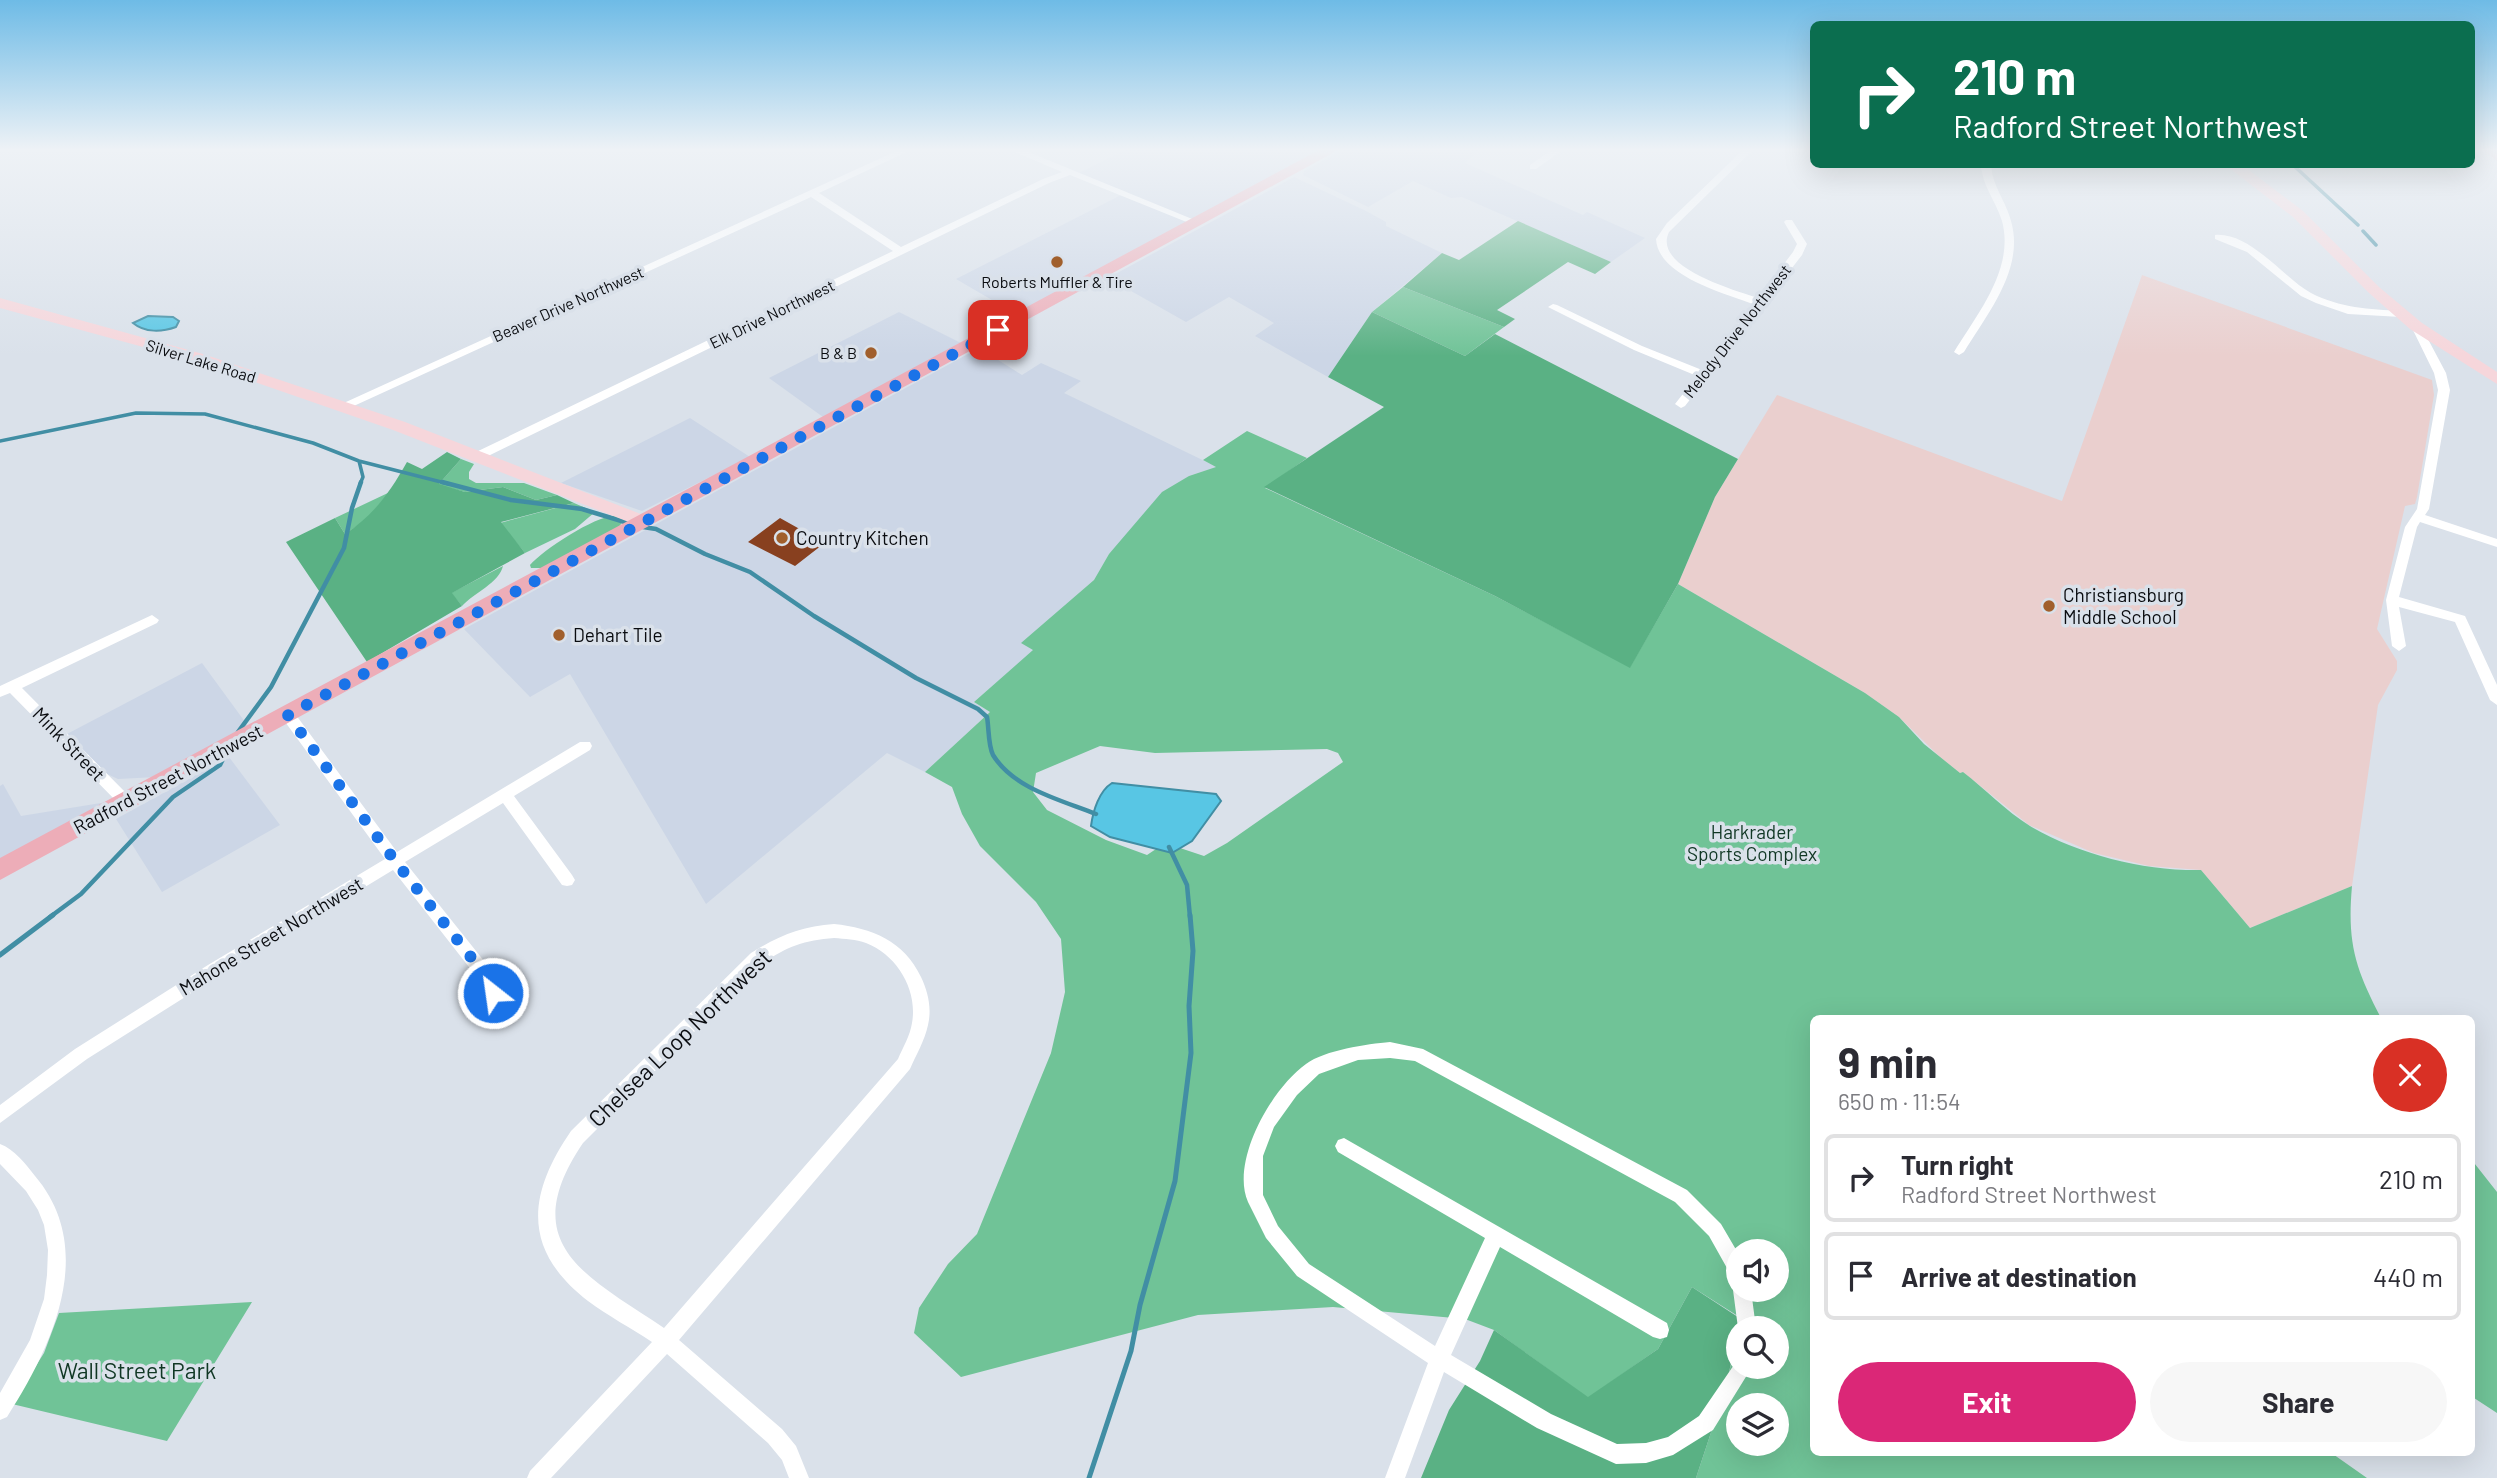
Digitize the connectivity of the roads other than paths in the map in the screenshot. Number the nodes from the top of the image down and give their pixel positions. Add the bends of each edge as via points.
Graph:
1 (757, 218) edge
2 (850, 218) edge
3 (972, 218) edge
4 (1184, 218) edge
5 (1206, 218) edge
6 (1677, 218) edge
7 (2005, 218) edge
8 (2302, 218) edge
9 (1789, 222) dead end
10 (1197, 223) junction
11 (2219, 237) dead end
12 (901, 251) junction
13 (1759, 302) junction
14 (0, 303) edge
15 (1553, 307) dead end
16 (2401, 314) junction
17 (2416, 327) junction
18 (1959, 352) dead end
19 (1703, 373) junction
20 (2497, 379) edge
21 (1681, 404) dead end
22 (341, 407) junction
23 (478, 456) junction
24 (2418, 517) junction
25 (645, 522) junction
26 (2497, 543) edge
27 (2392, 600) junction
28 (152, 620) dead end
29 (2399, 646) dead end
30 (6, 689) edge
31 (2497, 700) edge
32 (288, 715) junction
33 (585, 746) dead end
34 (505, 794) junction
35 (125, 802) junction
36 (395, 861) junction
37 (0, 870) edge
38 (567, 880) dead end
39 (493, 993) dead end
40 (0, 1115) edge
41 (1344, 1146) dead end
42 (0, 1152) edge
43 (1496, 1234) junction
44 (1726, 1250) edge
45 (1660, 1330) dead end
46 (666, 1342) junction
47 (1439, 1359) junction
48 (1734, 1379) edge
49 (0, 1410) edge
50 (537, 1478) edge
51 (799, 1478) edge
52 (1395, 1478) edge

1 - 22 street, Beaver Drive Northwest
2 - 12 street
3 - 12 street, Elk Drive Northwest
4 - 10 street
5 - 10 main road, Radford Street Northwest
6 - 13 street via 1665,231 1662,252 1682,271
7 - 18 street via 2009,254 2002,276
8 - 16 street
9 - 13 street, Melody Drive Northwest via 1802,244
10 - 25 main road, Radford Street Northwest
11 - 16 street via 2251,250 2320,301 2348,311
12 - 23 street, Elk Drive Northwest
13 - 19 street, Melody Drive Northwest
14 - 22 street, Silver Lake Road via 197,358
15 - 19 street
16 - 17 street
17 - 20 street
17 - 24 street via 2444,390
19 - 21 street, Melody Drive Northwest
22 - 23 street, Silver Lake Road
23 - 25 street, Silver Lake Road
24 - 26 street
24 - 27 street via 2411,527
25 - 32 main road, Radford Street Northwest
27 - 29 street
27 - 31 street via 2459,619
28 - 30 street
30 - 35 street, Mink Street
32 - 35 main road, Radford Street Northwest
32 - 36 street
33 - 34 street, Mahone Street Northwest
34 - 36 street, Mahone Street Northwest
34 - 38 street
35 - 37 main road, Radford Street Northwest
36 - 39 street via 482,971
36 - 40 street, Mahone Street Northwest via 81,1054
41 - 43 street
42 - 49 street via 39,1195 53,1223 57,1260 43,1337
43 - 45 street
43 - 47 street
44 - 47 street via 1715,1230 1681,1196 1417,1054 1358,1052 1314,1068 1291,1088 1268,1122 1254,1156 1254,1196 1272,1232 1303,1270
46 - 46 street, Chelsea Loop Northwest via 904,1064 921,1021 921,1000 907,966 880,942 824,931 780,943 757,958 560,1159 548,1187 544,1215 550,1241 564,1265 587,1288
46 - 50 street
46 - 51 street, Chelsea Loop Northwest via 789,1453
47 - 48 street via 1544,1421 1616,1454 1646,1453 1673,1445 1706,1423
47 - 52 street

